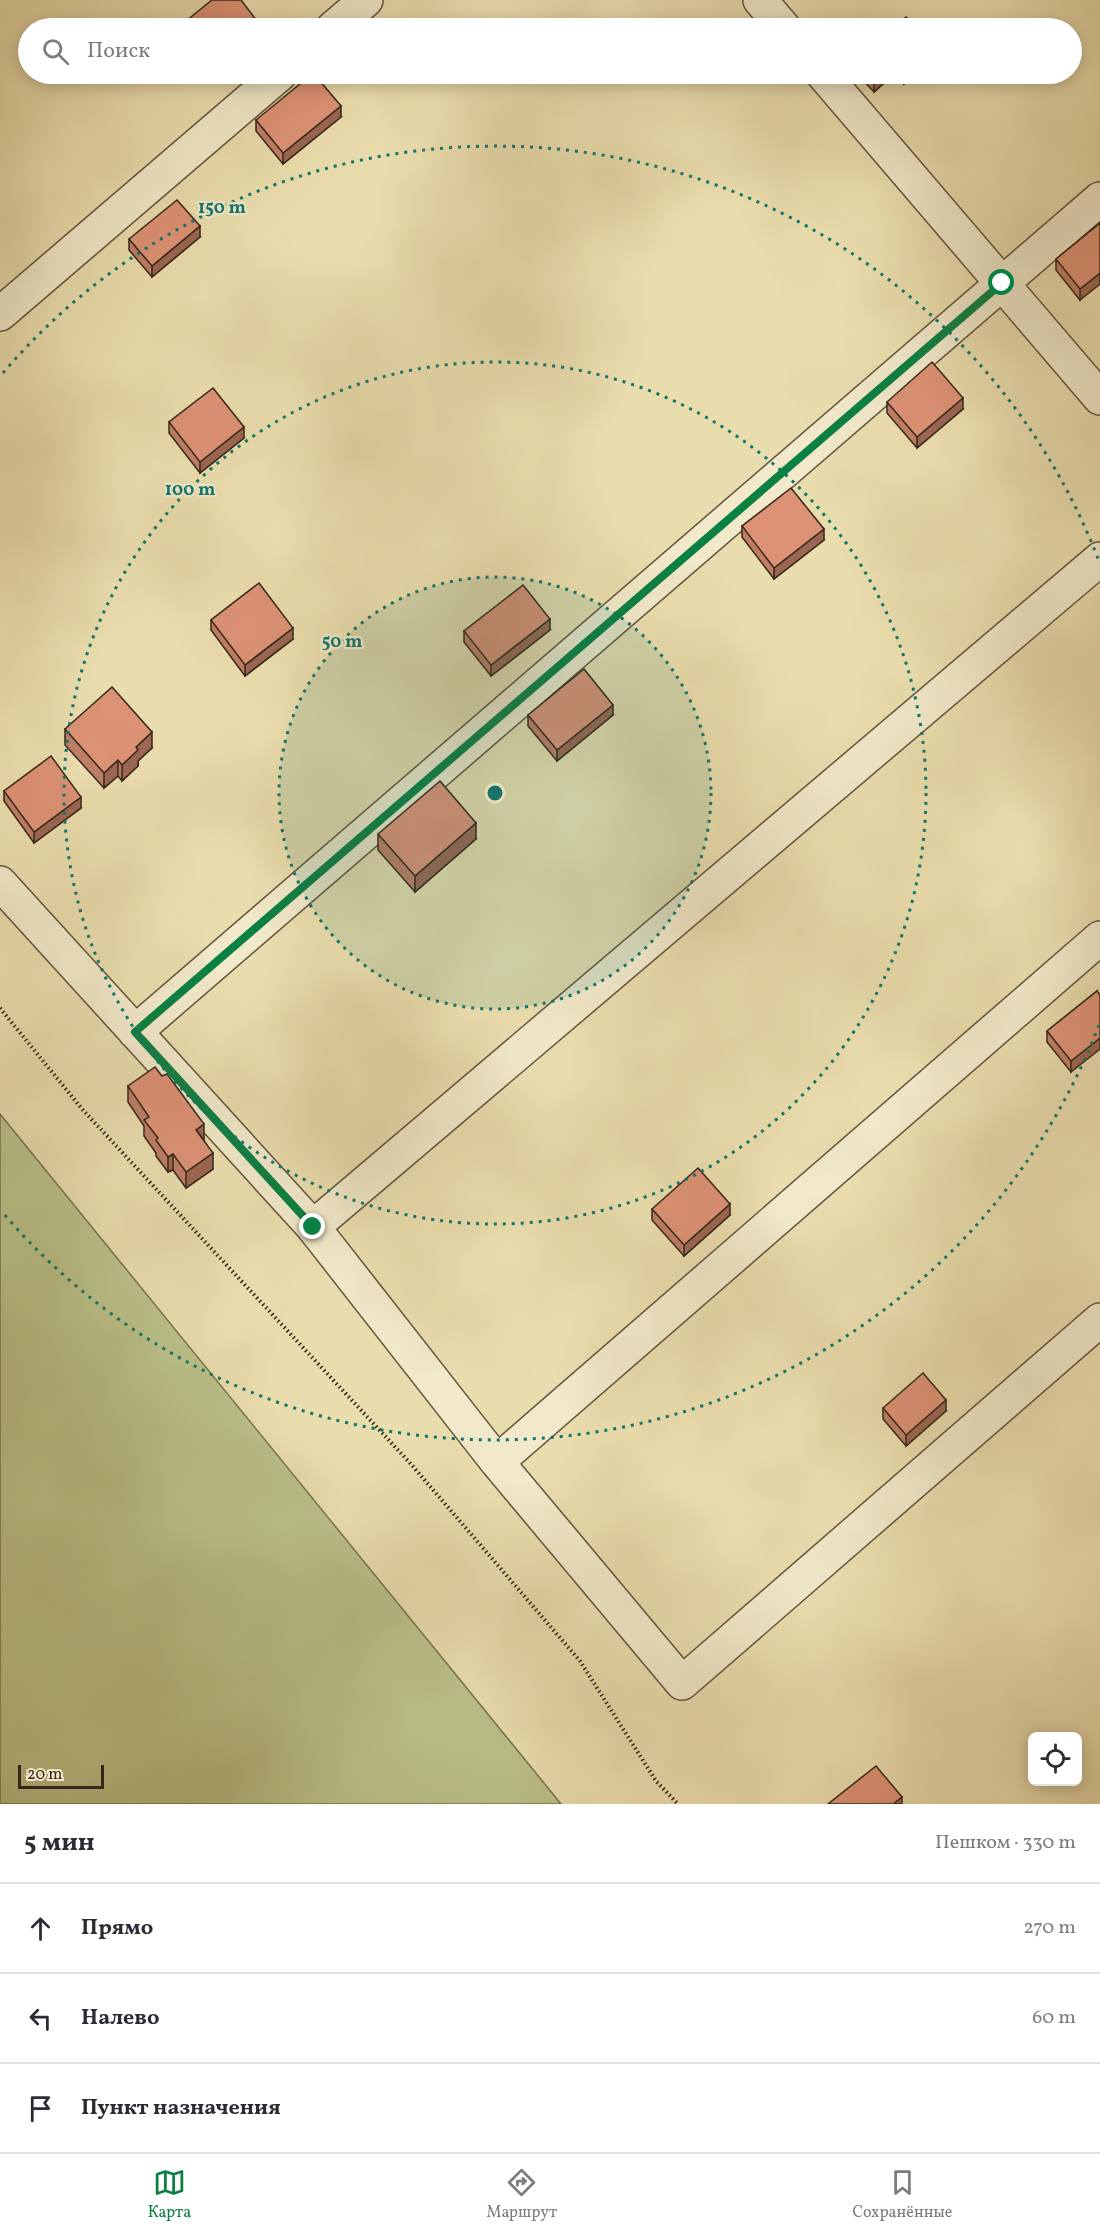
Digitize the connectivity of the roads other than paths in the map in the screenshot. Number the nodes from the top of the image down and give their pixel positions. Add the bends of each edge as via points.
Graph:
1 (366, 0) edge
2 (760, 0) edge
3 (345, 18) edge
4 (775, 18) edge
5 (268, 84) edge
6 (832, 84) edge
7 (1100, 199) edge
8 (1002, 283) junction
9 (0, 314) edge
10 (1100, 398) edge
11 (1100, 559) edge
12 (0, 883) edge
13 (1100, 938) edge
14 (135, 1032) junction
15 (313, 1227) junction
16 (1100, 1320) edge
17 (496, 1462) junction

1 - 3 lane
2 - 4 lane
5 - 9 lane
6 - 8 lane
7 - 8 lane
8 - 10 lane
8 - 14 lane
11 - 15 lane
12 - 14 lane
13 - 17 lane
14 - 15 lane
15 - 17 lane
16 - 17 lane via 682,1683

